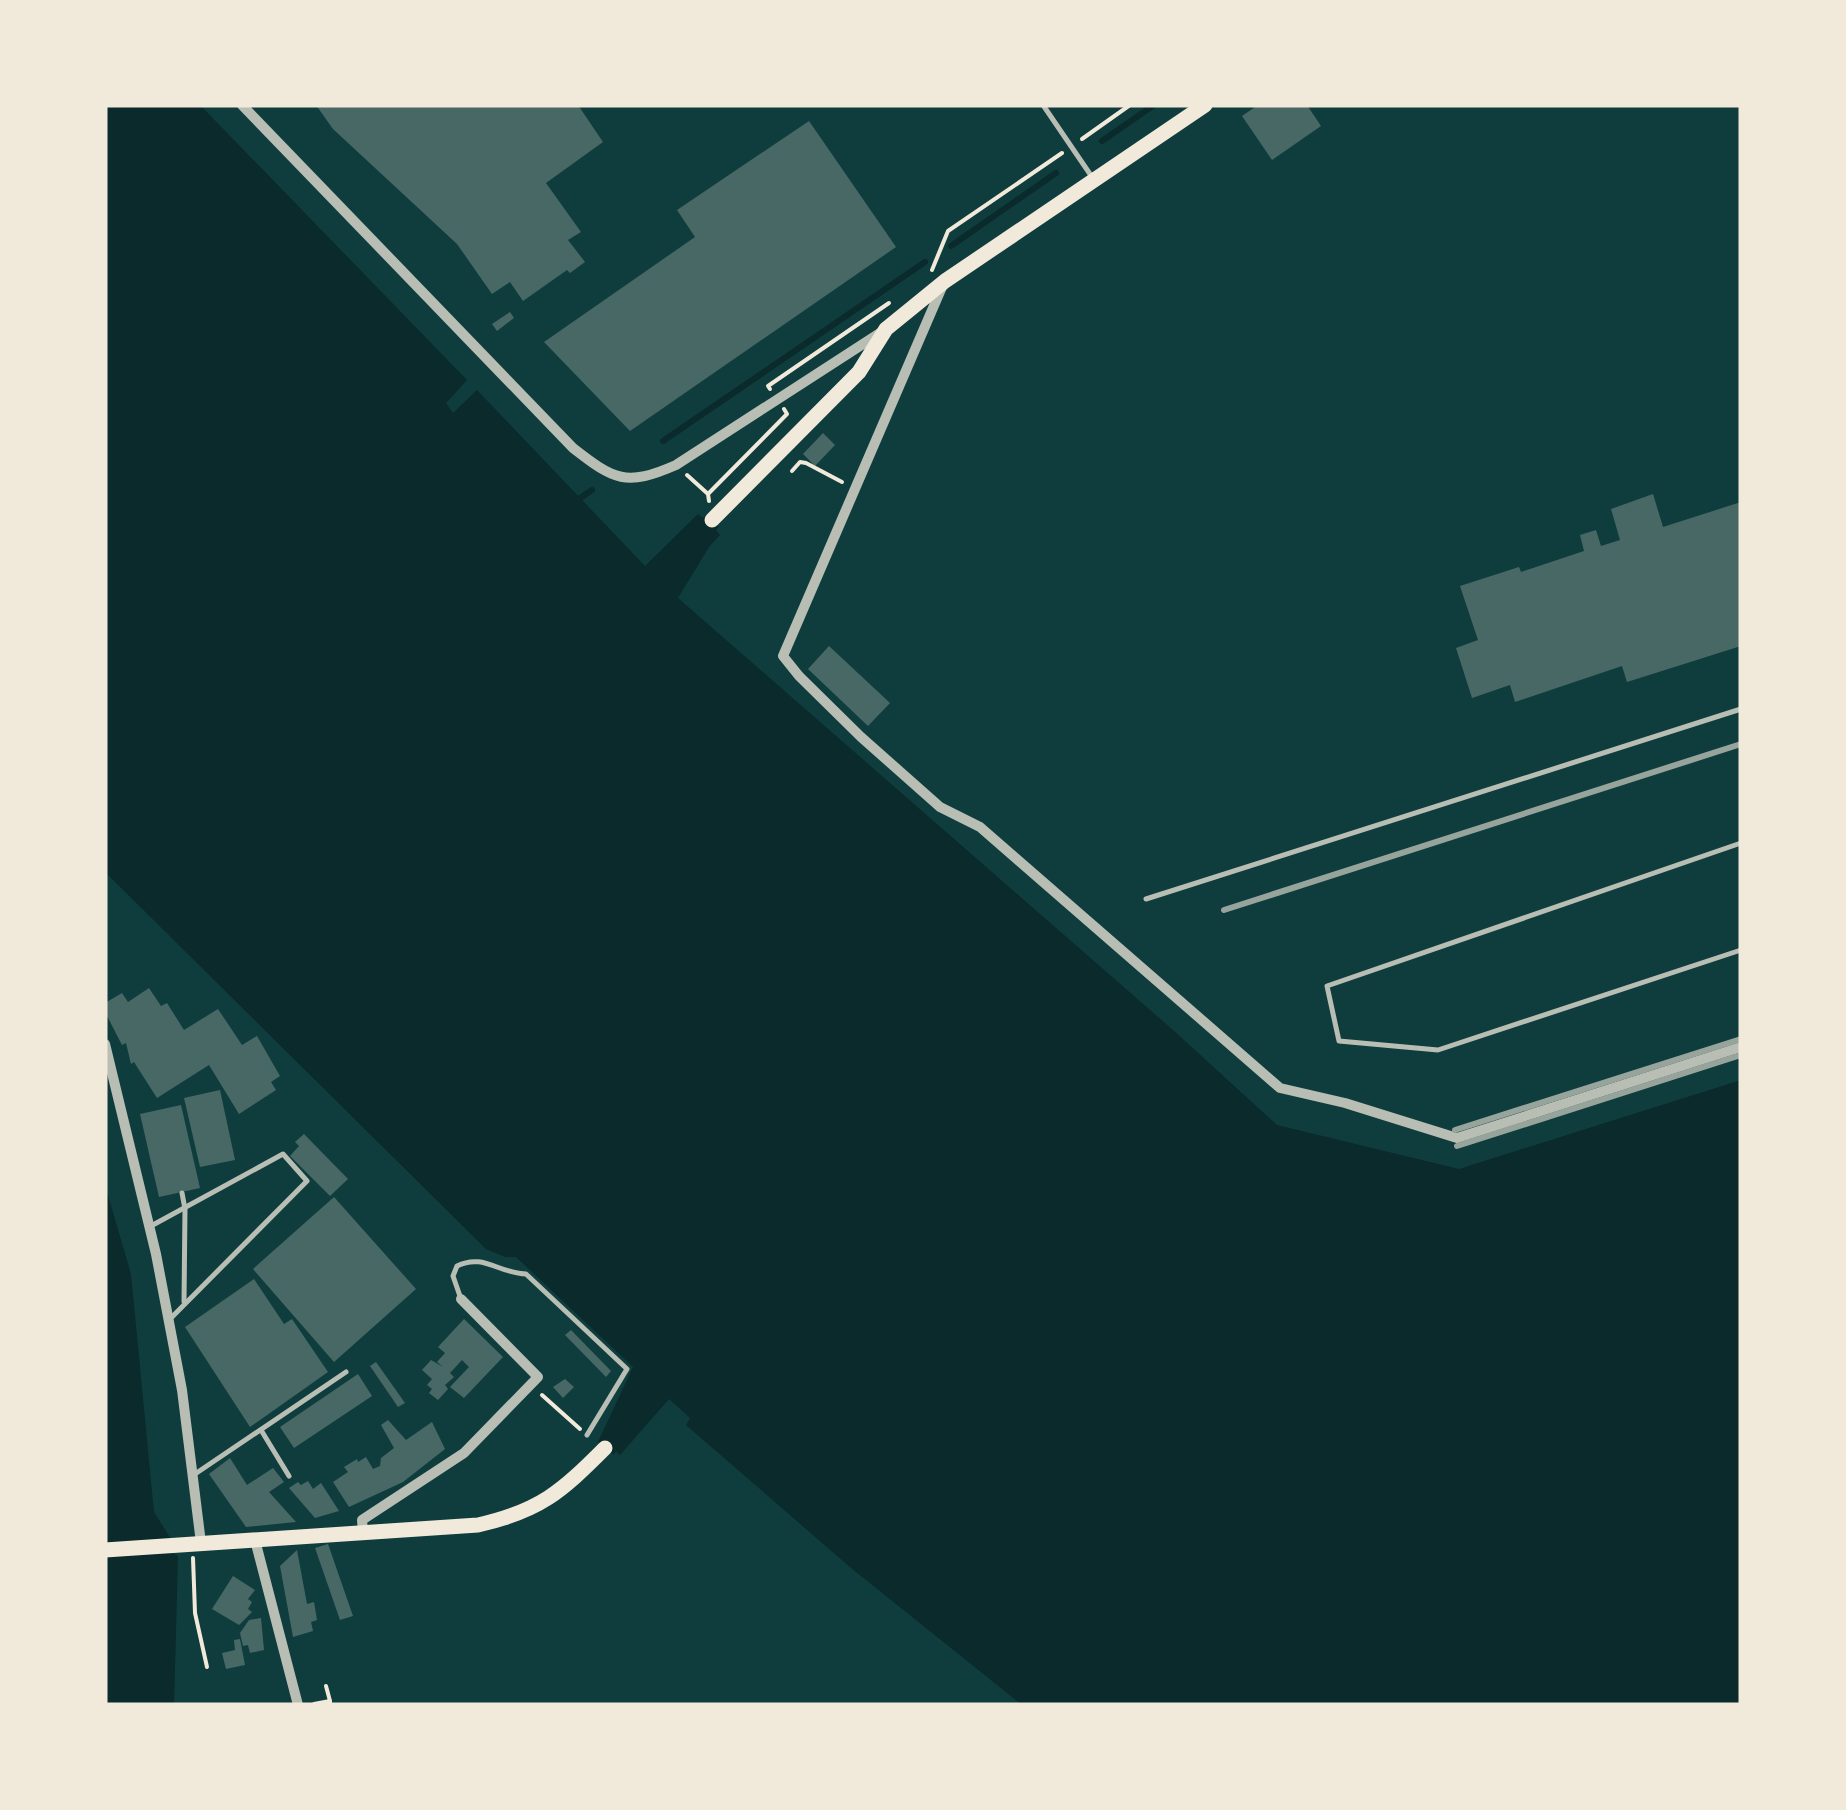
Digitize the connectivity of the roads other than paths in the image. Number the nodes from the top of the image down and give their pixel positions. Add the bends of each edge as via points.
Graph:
1 (242, 105) edge
2 (1043, 105) edge
3 (1205, 105) edge
4 (1096, 181) junction
5 (944, 281) junction
6 (886, 329) junction
7 (712, 520) road end
8 (1741, 709) edge
9 (1741, 844) edge
10 (1146, 899) dead end
11 (1741, 950) edge
12 (105, 1044) edge
13 (1741, 1047) edge
14 (182, 1193) dead end
15 (185, 1209) junction
16 (150, 1227) junction
17 (461, 1299) joint
18 (184, 1305) junction
19 (169, 1320) junction
20 (346, 1372) dead end
21 (260, 1430) junction
22 (587, 1435) road end
23 (605, 1448) dead end
24 (193, 1476) junction
25 (290, 1476) dead end
26 (363, 1532) junction
27 (255, 1540) junction
28 (196, 1543) junction
29 (105, 1550) edge
30 (298, 1705) edge

1 - 6 street via 573,448 606,474 645,478 676,465
2 - 4 lane
3 - 4 main road
4 - 5 main road
5 - 6 main road
5 - 13 street via 783,656 799,676 940,807 980,827 1280,1088 1457,1138
6 - 7 main road via 859,372
8 - 10 lane
9 - 11 lane via 1327,986 1339,1041 1438,1050
12 - 16 street
14 - 15 lane
15 - 16 lane
15 - 18 lane
15 - 18 lane via 283,1154 306,1181
16 - 19 street
17 - 22 lane via 453,1276 467,1261 526,1274 627,1370
17 - 26 street via 538,1377 464,1453 362,1520
18 - 19 lane
19 - 24 street
20 - 21 lane
21 - 24 lane
21 - 25 lane
23 - 26 main road via 544,1503 510,1518
24 - 28 street
26 - 27 main road
27 - 28 main road
27 - 30 street
28 - 29 main road

